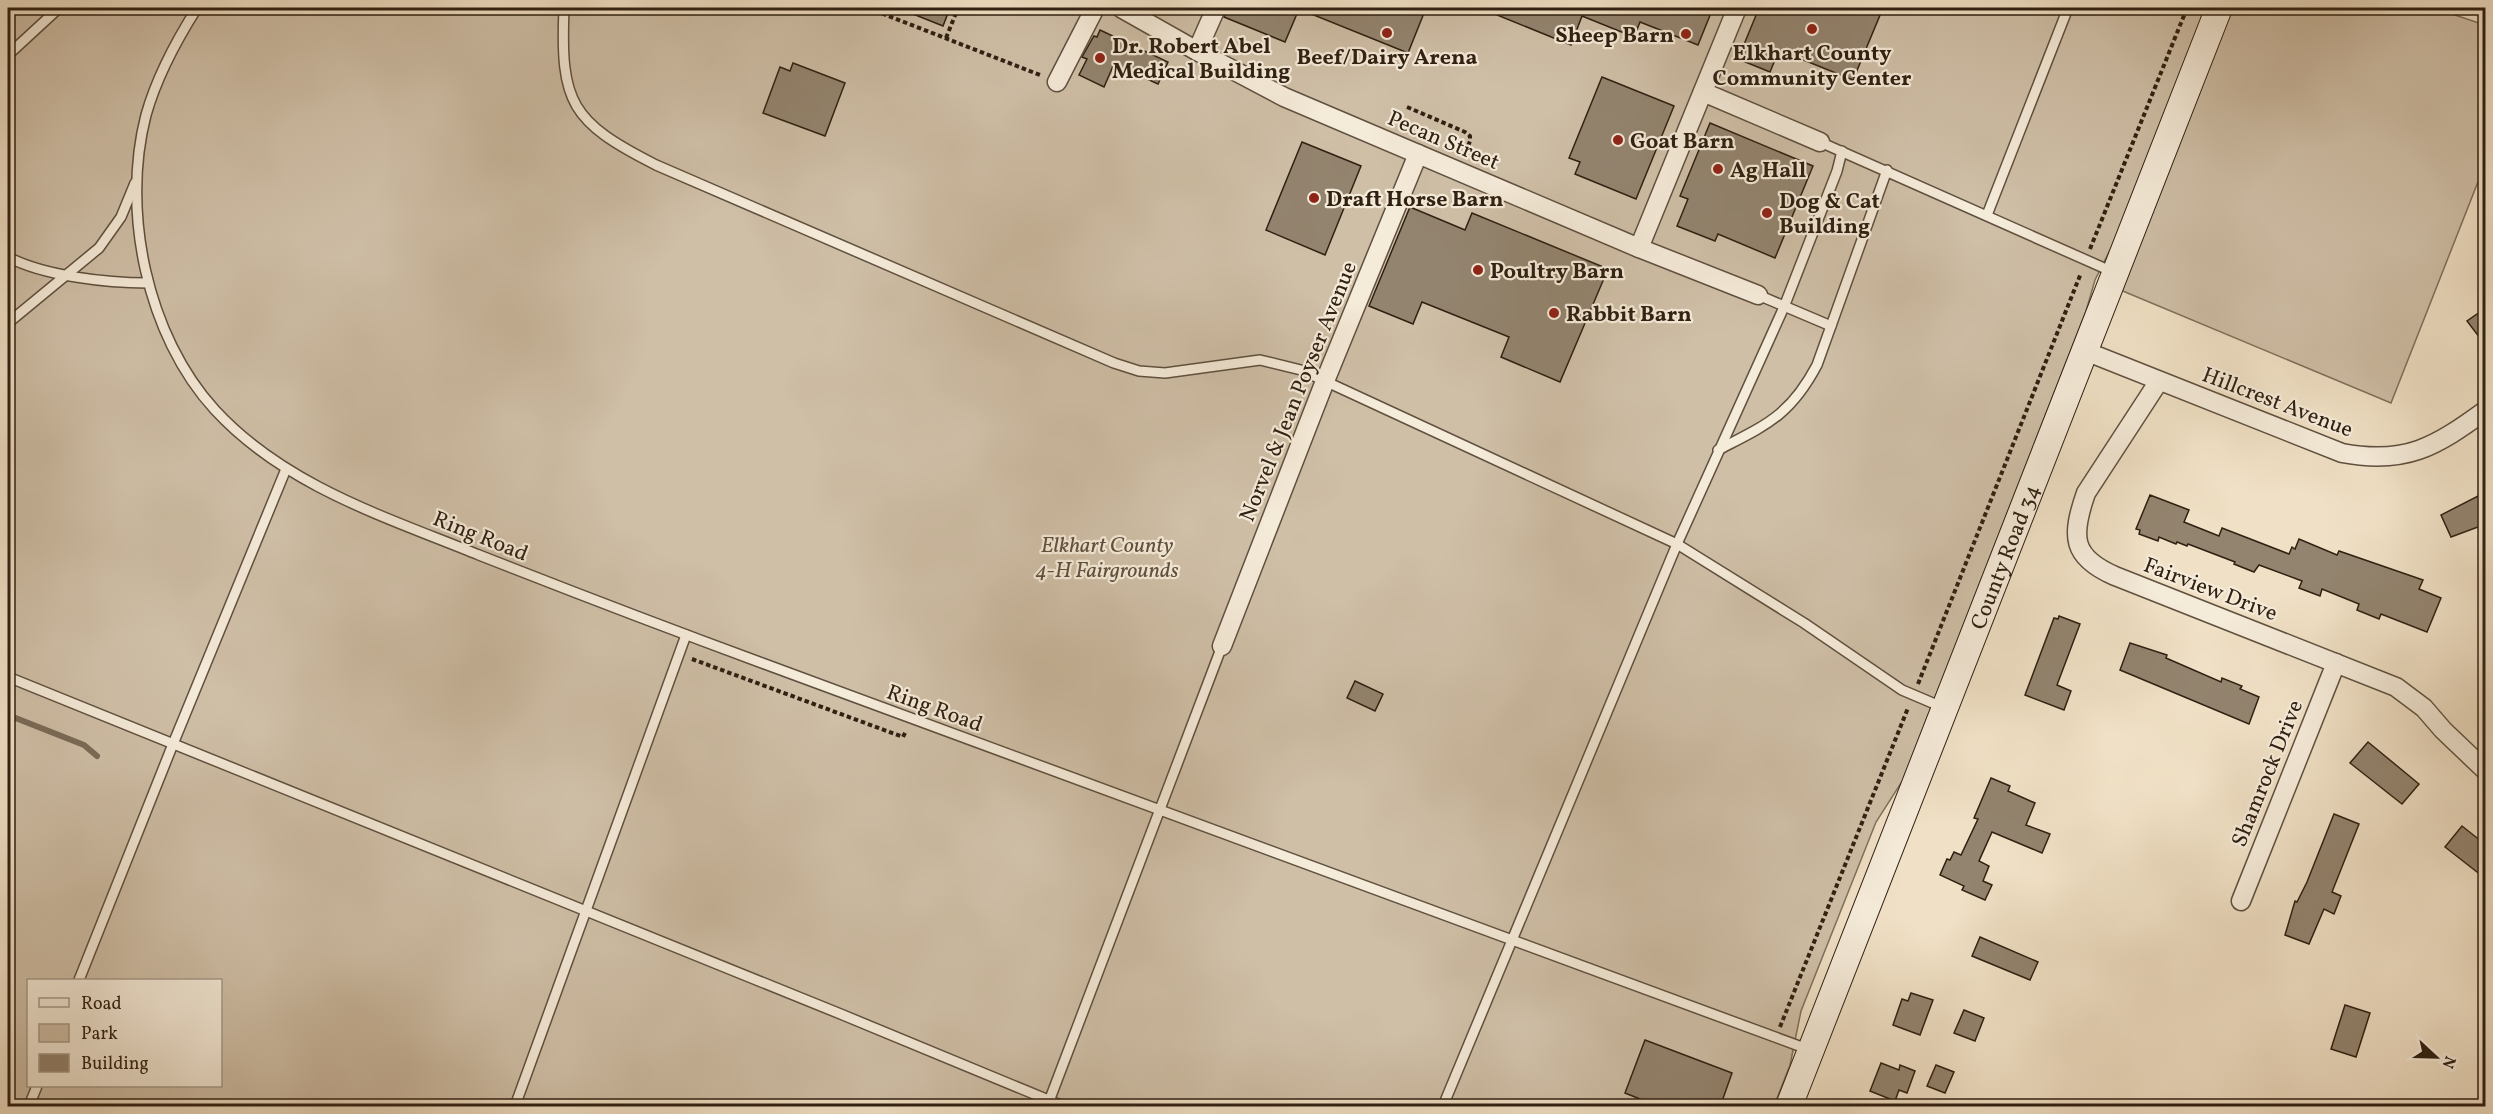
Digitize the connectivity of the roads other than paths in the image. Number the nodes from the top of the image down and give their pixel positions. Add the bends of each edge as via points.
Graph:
1 (59, 8) edge
2 (197, 8) edge
3 (564, 8) edge
4 (1095, 8) edge
5 (1120, 8) edge
6 (1216, 8) edge
7 (1737, 8) edge
8 (2068, 8) edge
9 (2219, 8) edge
10 (1197, 51) junction
11 (8, 55) edge
12 (1050, 79) road end
13 (1703, 92) junction
14 (1820, 142) joint
15 (1842, 151) junction
16 (1418, 154) junction
17 (1887, 170) junction
18 (136, 181) junction
19 (1987, 216) junction
20 (1639, 248) junction
21 (8, 257) edge
22 (2115, 273) junction
23 (68, 274) junction
24 (148, 283) junction
25 (1758, 295) joint
26 (1784, 306) junction
27 (8, 323) edge
28 (1832, 326) junction
29 (2085, 351) junction
30 (1325, 381) junction
31 (2158, 381) junction
32 (2486, 410) edge
33 (1718, 450) junction
34 (286, 469) junction
35 (1677, 544) junction
36 (686, 635) junction
37 (1222, 646) joint
38 (2336, 663) junction
39 (8, 677) edge
40 (1945, 708) junction
41 (173, 744) junction
42 (2486, 771) edge
43 (1158, 811) junction
44 (2241, 902) dead end
45 (585, 912) junction
46 (1511, 940) junction
47 (80, 979) edge
48 (1811, 1051) junction
49 (37, 1087) edge
50 (1048, 1104) edge
51 (29, 1107) edge
52 (515, 1107) edge
53 (1063, 1107) edge
54 (1443, 1107) edge
55 (1789, 1107) edge

1 - 11 lane
2 - 18 lane, Ring Road via 169,57 147,113
3 - 30 lane via 564,69 572,98 588,123 603,135 656,165 1114,363 1139,371 1165,373 1260,360 1301,370
4 - 12 street
5 - 10 street, Pecan Street
6 - 10 street
7 - 13 street
8 - 19 lane
9 - 22 street, County Road 34
10 - 16 street, Pecan Street via 1284,97
13 - 14 street
13 - 20 street
14 - 15 lane
15 - 17 lane
15 - 26 lane
16 - 20 street, Pecan Street
16 - 30 street, Norvel & Jean Poyser Avenue
17 - 19 lane
17 - 28 lane
18 - 23 lane via 121,217 99,248
18 - 24 lane, Ring Road
19 - 22 lane
20 - 25 street, Pecan Street
21 - 23 lane via 20,264
22 - 29 street, County Road 34
23 - 24 lane via 113,283
23 - 27 lane
24 - 34 lane, Ring Road via 194,385 243,436
25 - 26 lane
26 - 28 lane
26 - 33 lane
28 - 33 lane via 1806,387 1793,403 1767,425
29 - 31 street, Hillcrest Avenue
29 - 40 street, County Road 34
30 - 35 lane
30 - 37 street, Norvel & Jean Poyser Avenue
31 - 32 street, Hillcrest Avenue via 2342,453 2365,457 2388,458 2423,449
31 - 38 street, Fairview Drive via 2086,494 2077,536 2082,553 2097,568 2115,576
33 - 35 lane
34 - 36 lane, Ring Road via 355,505
34 - 41 lane
35 - 40 lane via 1913,696
35 - 46 lane
36 - 43 lane, Ring Road
36 - 45 lane
37 - 43 lane
38 - 42 street, Fairview Drive via 2411,696
38 - 44 street, Shamrock Drive
39 - 41 lane
40 - 48 street, County Road 34
41 - 45 lane
41 - 47 lane
43 - 46 lane, Ring Road
43 - 50 lane
45 - 50 lane
45 - 52 lane
46 - 48 lane, Ring Road
46 - 54 lane
48 - 55 street, County Road 34
49 - 51 lane
50 - 53 lane

